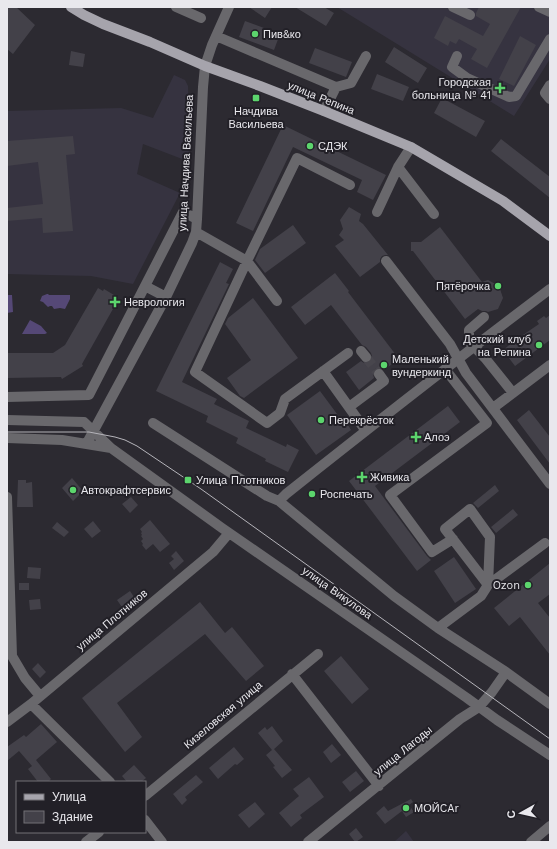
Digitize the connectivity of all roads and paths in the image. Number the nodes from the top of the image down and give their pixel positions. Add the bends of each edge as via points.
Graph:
1 (71, 7) edge
2 (176, 7) edge
3 (228, 7) edge
4 (453, 7) edge
5 (539, 7) edge
6 (550, 12) edge
7 (470, 16) dead end
8 (201, 18) dead end
9 (216, 36) junction
10 (550, 39) edge
11 (366, 56) dead end
12 (458, 56) dead end
13 (206, 66) junction
14 (336, 87) junction
15 (324, 111) junction
16 (411, 148) junction
17 (398, 167) junction
18 (350, 185) dead end
19 (377, 212) dead end
20 (434, 214) dead end
21 (197, 219) junction
22 (196, 232) junction
23 (550, 236) edge
24 (247, 260) junction
25 (386, 261) dead end
26 (145, 286) junction
27 (550, 289) edge
28 (166, 297) junction
29 (277, 301) dead end
30 (484, 318) dead end
31 (474, 346) junction
32 (348, 353) dead end
33 (458, 359) junction
34 (550, 365) edge
35 (445, 369) junction
36 (323, 371) junction
37 (379, 374) dead end
38 (513, 393) junction
39 (7, 396) edge
40 (349, 407) junction
41 (493, 408) junction
42 (7, 420) edge
43 (153, 423) dead end
44 (93, 431) junction
45 (366, 431) junction
46 (7, 438) edge
47 (87, 443) junction
48 (111, 448) junction
49 (550, 484) edge
50 (7, 497) edge
51 (280, 502) junction
52 (229, 533) junction
53 (453, 539) junction
54 (545, 543) dead end
55 (488, 585) junction
56 (438, 628) junction
57 (318, 654) dead end
58 (506, 672) junction
59 (292, 674) junction
60 (40, 696) junction
61 (31, 704) junction
62 (550, 704) edge
63 (478, 706) junction
64 (7, 722) edge
65 (550, 755) edge
66 (109, 781) edge
67 (379, 786) junction
68 (146, 795) edge
69 (146, 821) edge
70 (550, 826) edge
71 (98, 833) edge
72 (86, 842) edge
73 (162, 842) edge
74 (308, 842) edge
75 (531, 842) edge

1 - 13 main road, улица Репина via 103,24
2 - 8 street
3 - 9 street, улица Начдива Васильева
4 - 7 street
5 - 6 street
9 - 13 street, улица Начдива Васильева
9 - 14 street
10 - 12 street via 516,96 509,97 467,78 452,67
11 - 14 street via 351,83
13 - 15 main road, улица Репина
13 - 21 street, улица Начдива Васильева
14 - 15 street
15 - 16 main road, улица Репина
16 - 17 street
16 - 23 main road, улица Репина via 503,201
17 - 19 street
17 - 20 street
18 - 24 street via 297,158
21 - 22 street, улица Начдива Васильева
21 - 26 street via 183,212
22 - 24 street
22 - 28 street, улица Начдива Васильева
24 - 29 street
24 - 36 street via 195,372 267,423 280,413 285,399
25 - 33 street via 450,344
26 - 28 street
26 - 39 street via 89,395
27 - 31 street
28 - 44 street, улица Начдива Васильева
30 - 31 street via 469,330 469,341
31 - 33 street
31 - 38 street
32 - 36 street
33 - 35 street
33 - 41 street
34 - 38 street
35 - 45 street
35 - 53 street via 487,423 390,495 432,552
36 - 40 street
37 - 40 street via 384,381
38 - 41 street
40 - 45 street
41 - 49 street
42 - 44 street, улица Викулова via 84,422
43 - 51 street
44 - 47 street, улица Начдива Васильева
44 - 48 street, улица Викулова
45 - 51 street via 286,494
46 - 47 street, улица Викулова
47 - 48 street, улица Викулова
48 - 52 street, улица Викулова
50 - 60 street via 12,656
51 - 56 street via 394,596
52 - 60 street, улица Плотников via 213,552
52 - 63 street, улица Викулова
53 - 55 street
53 - 55 street via 445,529 470,509 490,537
54 - 55 street
55 - 56 street via 481,596
56 - 58 street
57 - 59 street, Кизеловская улица
58 - 62 street
58 - 63 street, улица Лагоды
59 - 67 street
59 - 68 street, Кизеловская улица
60 - 61 street, улица Плотников
61 - 64 street, улица Плотников
61 - 66 street
63 - 65 street, улица Викулова
63 - 67 street, улица Лагоды
67 - 74 street, улица Лагоды
69 - 73 street
70 - 75 street
71 - 72 street

